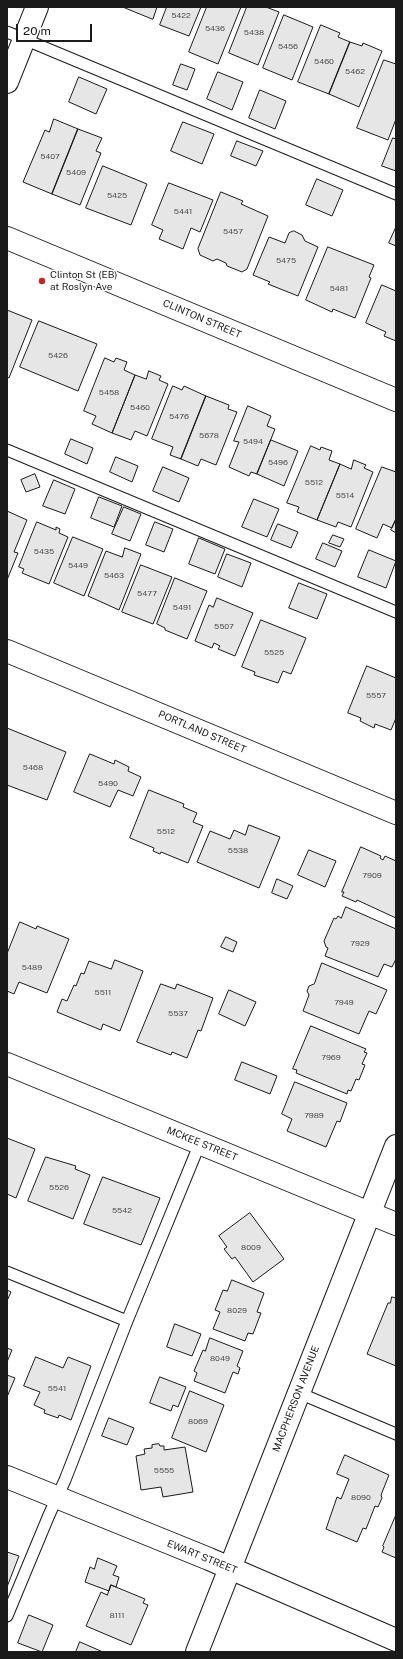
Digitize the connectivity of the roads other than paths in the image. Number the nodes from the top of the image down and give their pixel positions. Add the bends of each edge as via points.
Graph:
1 (37, 7) edge
2 (15, 36) edge
3 (7, 82) edge
4 (396, 194) edge
5 (7, 238) edge
6 (396, 400) edge
7 (7, 450) edge
8 (396, 612) edge
9 (7, 651) edge
10 (396, 813) edge
11 (7, 1064) edge
12 (200, 1143) junction
13 (396, 1146) edge
14 (369, 1213) junction
15 (396, 1224) edge
16 (7, 1272) edge
17 (127, 1321) junction
18 (299, 1393) junction
19 (396, 1434) edge
20 (7, 1477) edge
21 (56, 1497) junction
22 (230, 1568) junction
23 (7, 1616) edge
24 (396, 1640) edge
25 (197, 1652) edge

1 - 2 street
2 - 3 street
2 - 4 lane
5 - 6 street, CLINTON STREET
7 - 8 lane
9 - 10 street, PORTLAND STREET
11 - 12 street, MCKEE STREET
12 - 14 street, MCKEE STREET
12 - 17 lane
13 - 14 street, MACPHERSON AVENUE
14 - 15 street, MCKEE STREET
14 - 18 street, MACPHERSON AVENUE
16 - 17 lane
17 - 21 lane via 68,1473
18 - 19 lane
18 - 22 street, MACPHERSON AVENUE
20 - 21 street, EWART STREET
21 - 22 street, EWART STREET
21 - 23 lane
22 - 24 street, EWART STREET
22 - 25 street, MACPHERSON AVENUE

